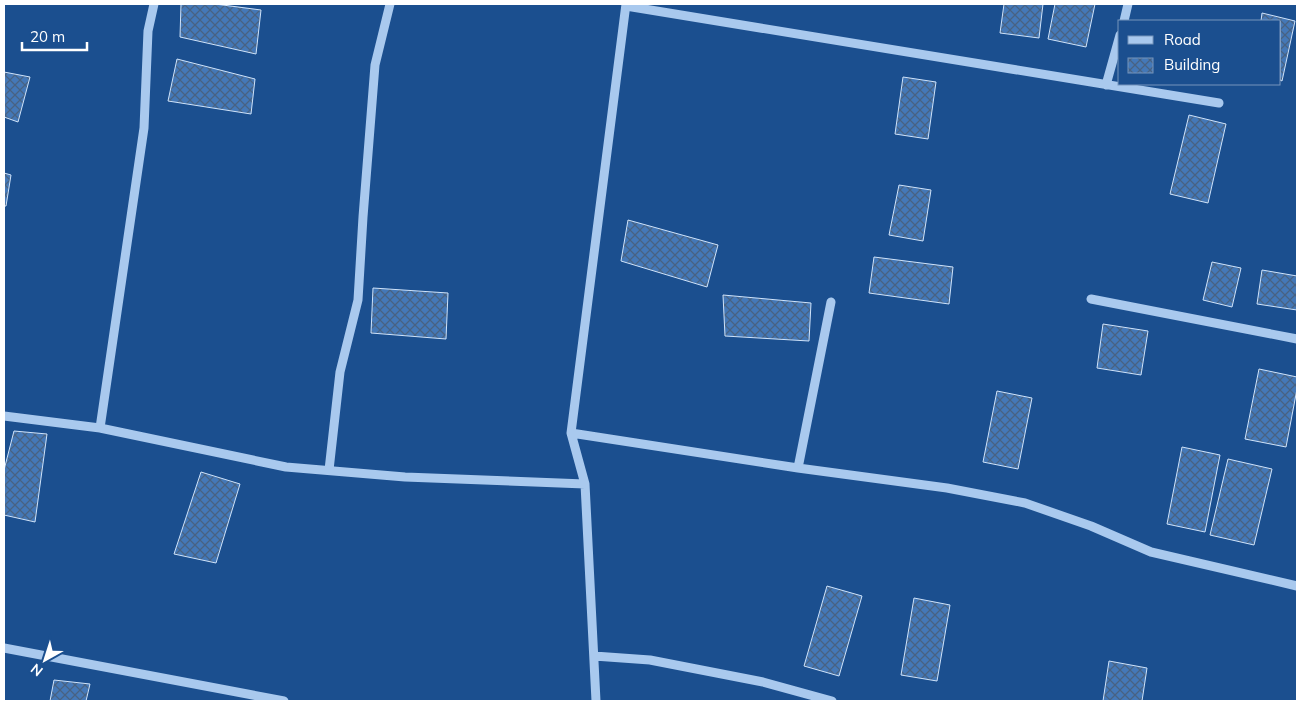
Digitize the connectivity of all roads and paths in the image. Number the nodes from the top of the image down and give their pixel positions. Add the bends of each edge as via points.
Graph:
1 (154, 4) edge
2 (390, 4) edge
3 (1128, 4) edge
4 (626, 5) edge
5 (1124, 20) edge
6 (1118, 42) edge
7 (1106, 85) junction
8 (1219, 104) dead end
9 (1091, 299) dead end
10 (831, 302) dead end
11 (1297, 339) edge
12 (4, 416) edge
13 (100, 428) junction
14 (572, 432) junction
15 (798, 468) junction
16 (329, 470) junction
17 (585, 484) junction
18 (1297, 586) edge
19 (4, 648) edge
20 (594, 656) junction
21 (284, 701) edge
22 (596, 701) edge
23 (832, 701) edge

1 - 13 street via 148,31 144,128
2 - 16 street via 375,65 358,300 340,372
3 - 5 street
4 - 7 street
4 - 14 street
6 - 7 street
7 - 8 street
9 - 11 street
10 - 15 street
12 - 13 street
13 - 16 street via 286,467
14 - 15 street
14 - 17 street
15 - 18 street via 947,488 1026,503 1151,552
16 - 17 street via 405,477
17 - 20 street
19 - 21 street
20 - 22 street
20 - 23 street via 650,660 764,682

